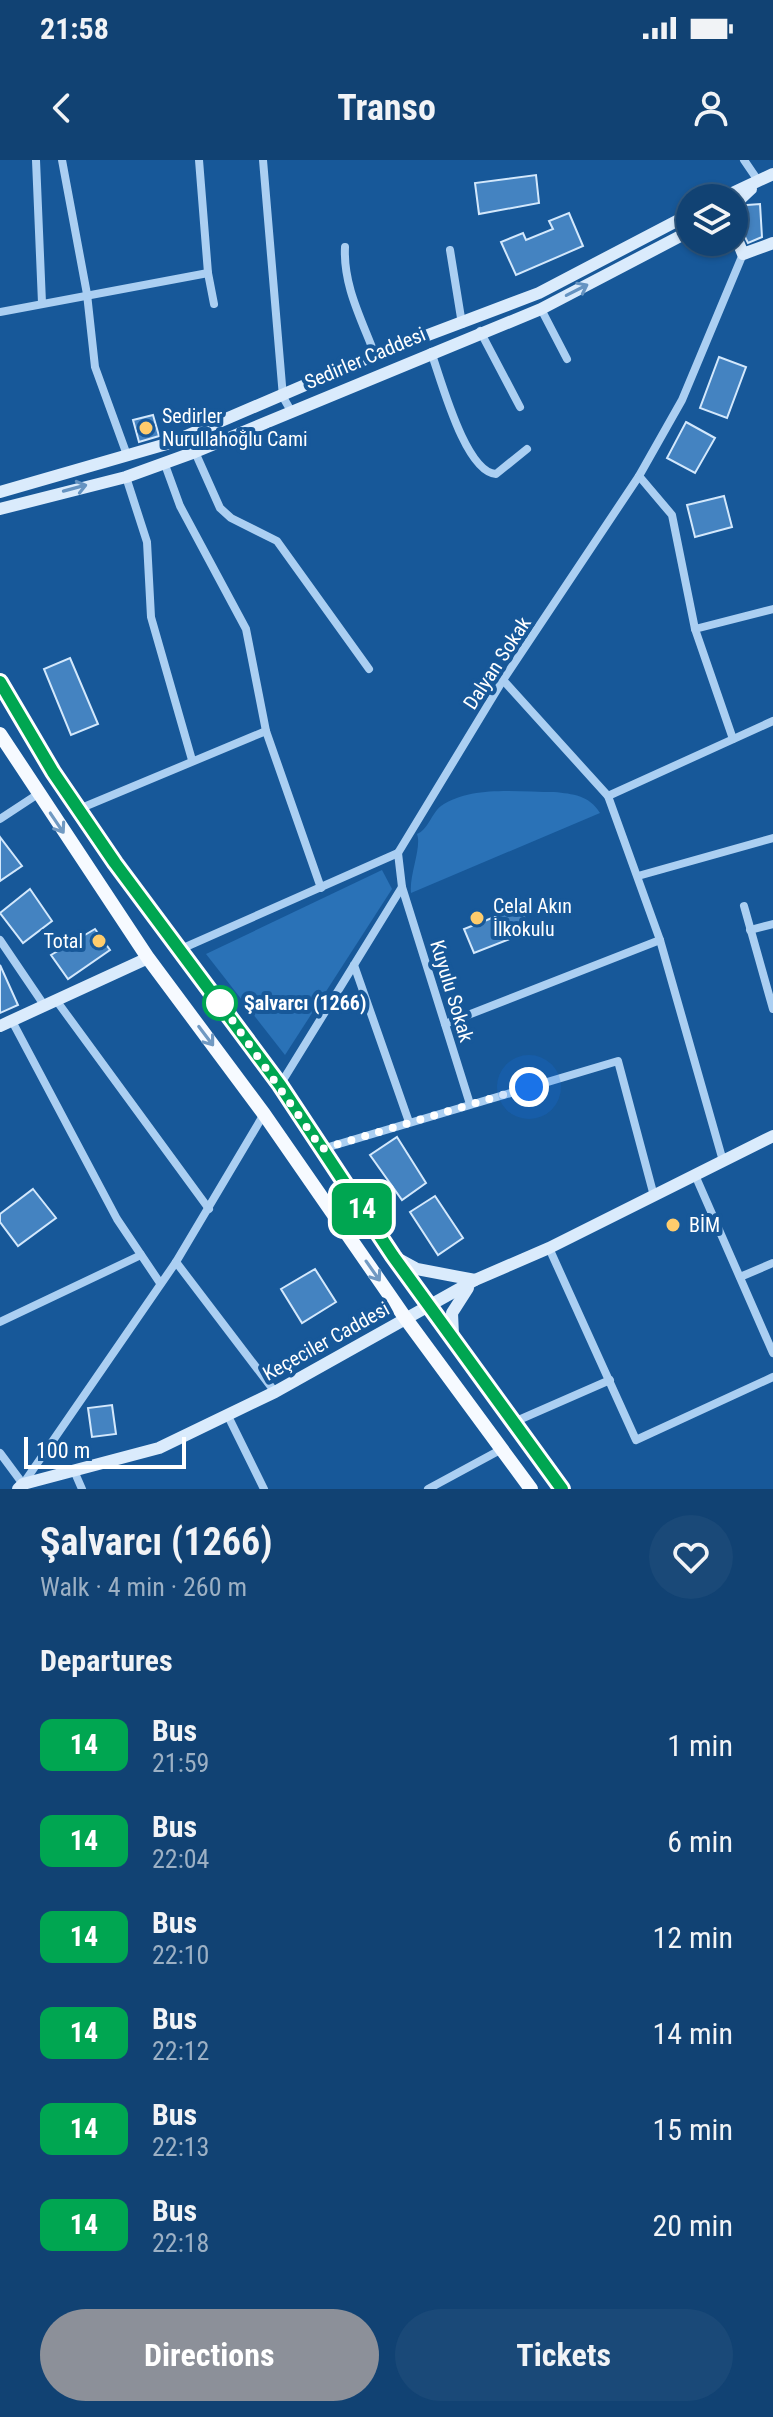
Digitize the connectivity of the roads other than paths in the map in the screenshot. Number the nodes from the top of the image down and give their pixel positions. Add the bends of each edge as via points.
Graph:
1 (36, 160) edge
2 (62, 160) edge
3 (199, 160) edge
4 (263, 160) edge
5 (744, 160) edge
6 (773, 174) edge
7 (759, 182) junction
8 (748, 187) edge
9 (748, 192) edge
10 (676, 221) edge
11 (676, 238) edge
12 (773, 243) edge
13 (345, 247) dead end
14 (450, 250) dead end
15 (748, 252) edge
16 (742, 256) edge
17 (208, 273) junction
18 (87, 294) junction
19 (42, 303) junction
20 (214, 304) dead end
21 (541, 309) junction
22 (0, 312) edge
23 (462, 324) junction
24 (480, 331) junction
25 (431, 352) junction
26 (375, 355) junction
27 (567, 359) dead end
28 (283, 397) junction
29 (520, 407) dead end
30 (291, 411) junction
31 (527, 449) dead end
32 (195, 452) junction
33 (127, 455) junction
34 (164, 462) junction
35 (639, 476) junction
36 (126, 477) junction
37 (0, 492) edge
38 (0, 509) edge
39 (773, 609) edge
40 (695, 629) junction
41 (369, 669) dead end
42 (503, 680) junction
43 (0, 682) edge
44 (773, 721) edge
45 (266, 731) junction
46 (0, 734) edge
47 (733, 739) junction
48 (192, 760) junction
49 (38, 794) junction
50 (608, 796) junction
51 (79, 809) junction
52 (0, 819) edge
53 (773, 838) edge
54 (398, 853) junction
55 (115, 863) junction
56 (94, 876) junction
57 (638, 876) junction
58 (402, 887) junction
59 (321, 888) junction
60 (744, 906) dead end
61 (773, 924) edge
62 (750, 930) junction
63 (660, 940) junction
64 (1, 944) edge
65 (181, 949) junction
66 (148, 958) junction
67 (354, 965) junction
68 (50, 1002) junction
69 (773, 1009) edge
70 (6, 1023) edge
71 (445, 1024) junction
72 (280, 1085) junction
73 (470, 1104) junction
74 (264, 1114) junction
75 (409, 1122) junction
76 (773, 1136) edge
77 (322, 1149) junction
78 (723, 1161) junction
79 (695, 1175) junction
80 (654, 1196) junction
81 (209, 1209) junction
82 (549, 1248) junction
83 (141, 1255) junction
84 (393, 1256) junction
85 (176, 1262) junction
86 (773, 1263) edge
87 (740, 1277) junction
88 (475, 1280) junction
89 (160, 1283) junction
90 (431, 1305) junction
91 (406, 1319) junction
92 (0, 1322) edge
93 (453, 1335) junction
94 (773, 1353) edge
95 (773, 1377) edge
96 (610, 1380) junction
97 (275, 1392) junction
98 (228, 1416) junction
99 (514, 1422) junction
100 (503, 1449) junction
101 (0, 1453) edge
102 (75, 1473) junction
103 (21, 1487) edge
104 (82, 1489) edge
105 (264, 1489) edge
106 (428, 1489) edge
107 (531, 1489) edge
108 (562, 1489) edge

1 - 19 street
2 - 18 street
3 - 17 street
4 - 28 street
5 - 7 street
6 - 7 main road
7 - 8 main road
7 - 9 main road
10 - 23 main road, Sedirler Caddesi via 539,293
21 -> 11 main road, Sedirler Caddesi
12 - 15 main road
13 - 26 street via 349,287
14 - 23 street
16 - 35 street, Dalyan Sokak via 682,400
17 - 18 street
17 - 20 street
18 - 19 street
18 - 33 street via 95,367
19 - 22 street
21 - 24 main road, Sedirler Caddesi
21 - 27 street
23 - 26 main road, Sedirler Caddesi
24 - 25 main road, Sedirler Caddesi
24 - 29 street
25 - 30 main road, Sedirler Caddesi
25 - 31 street via 469,454 483,470 496,474
26 - 28 main road, Sedirler Caddesi
28 - 30 street
28 - 33 main road, Sedirler Caddesi
30 - 32 main road, Sedirler Caddesi
32 - 34 main road, Sedirler Caddesi
32 - 41 street via 220,508 277,541
33 - 37 main road, Sedirler Caddesi
34 - 36 main road, Sedirler Caddesi
34 - 45 street via 180,506 246,629
35 - 40 street via 672,515
35 - 42 street, Dalyan Sokak
38 -> 36 main road, Sedirler Caddesi
36 - 48 street via 147,542 151,617
39 - 40 street
40 - 47 street
42 - 50 street
42 - 54 street, Dalyan Sokak
43 - 51 main road
44 - 47 street
45 - 48 street
45 - 59 street
46 - 49 main road
47 - 50 street
48 - 51 street
49 - 52 street
49 -> 56 main road
50 - 57 street
51 - 55 main road
53 - 57 street
54 - 58 street
54 - 59 street
55 - 56 main road
55 - 65 main road
56 - 66 main road
57 - 63 street
58 - 67 street
58 - 71 street, Kuyulu Sokak
59 - 65 street
60 - 62 street
61 - 62 street
62 - 69 street
63 - 71 street
63 - 78 street
64 - 68 street
65 - 72 main road
66 - 68 main road
66 -> 74 main road
67 - 72 street
67 - 75 street
68 - 70 main road
68 - 81 street
70 - 83 street
71 - 73 street, Kuyulu Sokak
72 - 77 main road
73 - 75 street
73 - 80 street via 618,1061
74 - 81 street
74 -> 91 main road
75 - 77 street
76 - 78 main road, Keçeciler Caddesi
77 - 84 main road
78 - 79 main road, Keçeciler Caddesi
79 - 80 main road, Keçeciler Caddesi
79 - 87 street
80 - 82 main road, Keçeciler Caddesi
81 - 85 street
82 - 88 main road, Keçeciler Caddesi
82 - 96 street
83 - 89 street
83 - 92 street
84 - 88 main road via 417,1269
84 - 90 main road
85 - 89 street
85 - 97 street
86 - 87 street
87 - 94 street
88 - 90 main road, Keçeciler Caddesi
88 - 93 main road via 452,1313
89 - 103 street
90 - 91 main road, Keçeciler Caddesi
90 - 93 main road
91 - 97 main road, Keçeciler Caddesi
91 - 100 main road
93 - 99 main road
95 - 96 street via 636,1440
96 - 99 street
97 - 98 main road, Keçeciler Caddesi
98 - 102 main road, Keçeciler Caddesi via 159,1448
98 - 105 street
99 - 108 main road
100 - 106 street
100 - 107 main road
101 - 103 street
102 - 103 main road, Keçeciler Caddesi
102 - 104 street

